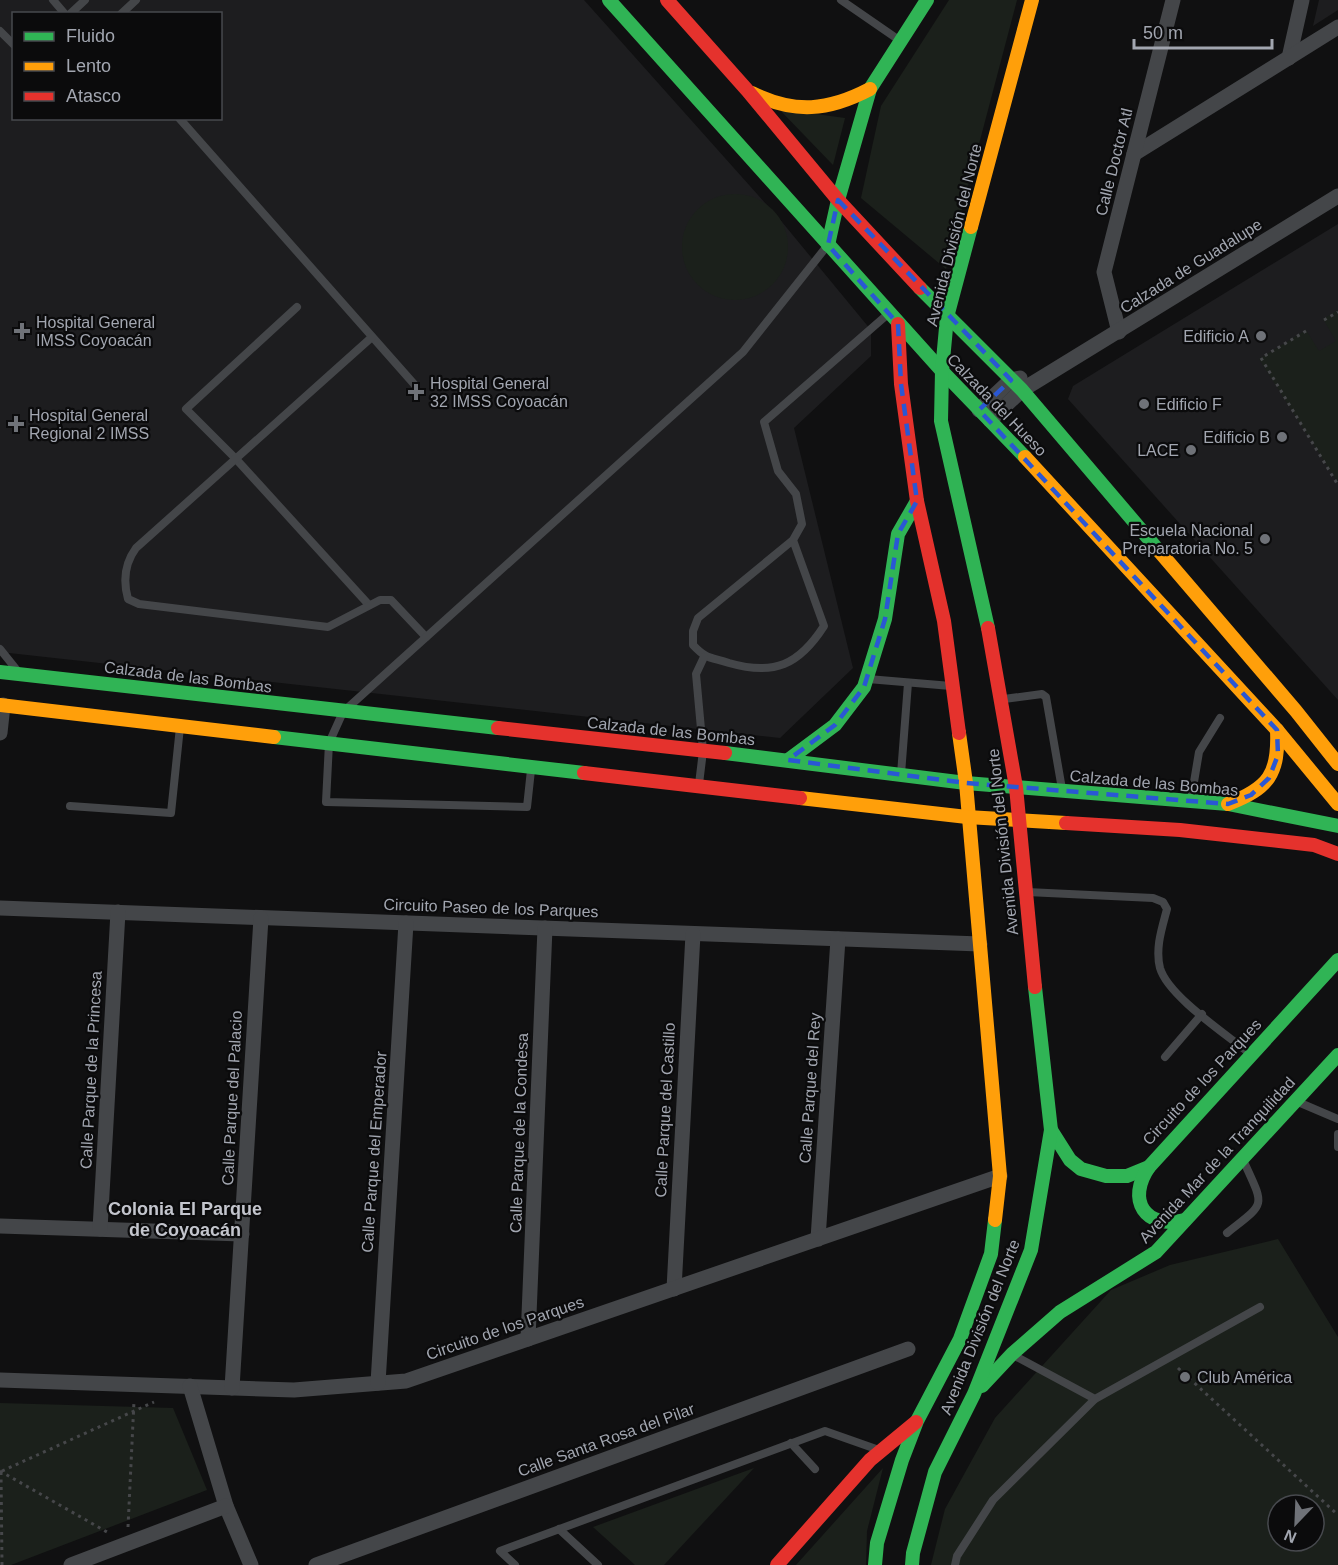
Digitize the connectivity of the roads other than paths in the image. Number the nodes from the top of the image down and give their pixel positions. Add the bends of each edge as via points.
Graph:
1 (53, 0) edge
2 (85, 0) edge
3 (136, 0) edge
4 (609, 0) edge
5 (667, 0) edge
6 (841, 0) edge
7 (927, 0) edge
8 (1032, 0) edge
9 (1173, 0) edge
10 (1302, 0) edge
11 (65, 12) edge
12 (70, 12) edge
13 (123, 12) edge
14 (1338, 27) edge
15 (0, 31) edge
16 (900, 41) junction
17 (12, 43) edge
18 (1289, 58) junction
19 (870, 89) junction
20 (747, 90) junction
21 (181, 120) edge
22 (1134, 154) junction
23 (1338, 196) edge
24 (838, 200) junction
25 (828, 245) junction
26 (297, 307) dead end
27 (947, 316) junction
28 (894, 318) junction
29 (1119, 332) junction
30 (372, 337) junction
31 (942, 371) junction
32 (414, 384) dead end
33 (1016, 385) junction
34 (984, 415) junction
35 (236, 459) junction
36 (917, 501) junction
37 (793, 540) junction
38 (369, 605) junction
39 (426, 637) junction
40 (0, 649) edge
41 (704, 657) junction
42 (0, 672) edge
43 (21, 674) junction
44 (866, 679) junction
45 (908, 682) junction
46 (953, 686) junction
47 (1001, 700) junction
48 (1, 705) edge
49 (343, 712) junction
50 (1220, 718) dead end
51 (180, 726) junction
52 (1277, 730) junction
53 (0, 732) edge
54 (329, 743) junction
55 (703, 751) junction
56 (788, 760) junction
57 (1338, 764) edge
58 (531, 766) junction
59 (900, 775) junction
60 (966, 783) junction
61 (699, 786) junction
62 (1016, 787) junction
63 (1062, 791) junction
64 (1191, 801) junction
65 (1228, 804) junction
66 (1338, 804) edge
67 (70, 806) dead end
68 (967, 817) junction
69 (1018, 819) junction
70 (1338, 826) edge
71 (1338, 854) edge
72 (1025, 892) junction
73 (0, 908) edge
74 (118, 912) junction
75 (261, 918) junction
76 (406, 923) junction
77 (546, 928) junction
78 (693, 934) junction
79 (838, 939) junction
80 (980, 944) junction
81 (1338, 960) edge
82 (1202, 1014) junction
83 (1251, 1055) junction
84 (1338, 1055) edge
85 (1165, 1056) dead end
86 (1296, 1101) junction
87 (1338, 1119) edge
88 (1051, 1130) junction
89 (1338, 1134) edge
90 (1338, 1148) edge
91 (1243, 1158) junction
92 (1149, 1167) junction
93 (1000, 1176) junction
94 (1185, 1220) junction
95 (0, 1226) edge
96 (100, 1229) junction
97 (1227, 1233) dead end
98 (242, 1234) junction
99 (818, 1239) junction
100 (674, 1289) junction
101 (1260, 1307) dead end
102 (528, 1339) junction
103 (908, 1349) dead end
104 (1012, 1354) junction
105 (0, 1380) edge
106 (378, 1383) junction
107 (190, 1386) junction
108 (232, 1388) junction
109 (974, 1394) junction
110 (1095, 1399) junction
111 (917, 1421) junction
112 (791, 1443) junction
113 (881, 1451) junction
114 (902, 1460) junction
115 (815, 1469) dead end
116 (226, 1506) junction
117 (559, 1529) junction
118 (71, 1565) edge
119 (251, 1565) edge
120 (315, 1565) edge
121 (515, 1565) edge
122 (598, 1565) edge
123 (777, 1565) edge
124 (875, 1565) edge
125 (912, 1565) edge
126 (956, 1565) edge

1 - 11 lane
2 - 12 lane
3 - 13 lane
4 - 25 main road, Calzada del Hueso
5 - 20 main road, Calzada del Hueso
6 - 16 lane
7 - 16 main road
8 - 27 main road, Avenida División del Norte
9 - 22 street, Calle Doctor Atl
10 - 18 street
14 - 18 street
15 - 17 lane
16 - 19 main road
18 - 22 street
19 - 20 main road via 843,103 813,109 778,104
19 - 24 main road
20 - 24 main road, Calzada del Hueso
21 - 30 lane
22 - 29 street, Calle Doctor Atl via 1104,272
23 - 29 street, Calzada de Guadalupe
24 - 25 main road
24 - 27 main road, Calzada del Hueso
25 - 28 main road, Calzada del Hueso
25 - 39 lane via 743,352
26 - 35 lane via 186,408
27 - 31 main road, Avenida División del Norte
27 - 33 main road, Calzada del Hueso
28 - 31 main road, Calzada del Hueso
28 - 36 main road, Avenida División del Norte
28 - 37 lane via 764,422 778,471 796,494 802,524
29 - 33 street, Calzada de Guadalupe via 1063,365
30 - 32 lane
30 - 35 lane
31 - 34 main road, Calzada del Hueso
31 - 47 main road, Avenida División del Norte via 941,421 986,615
33 - 34 street, Calzada de Guadalupe
33 - 57 main road, Calzada del Hueso
34 - 52 main road, Calzada del Hueso
35 - 38 lane
35 - 38 lane via 136,548 128,559 128,599 139,604 328,627
36 - 44 main road via 898,534 885,619
36 - 46 main road, Avenida División del Norte via 944,621
37 - 41 lane via 698,618 693,645
37 - 41 lane via 824,626 812,645 775,668 749,669
38 - 39 lane via 391,600
39 - 49 lane
40 - 43 lane
41 - 55 lane via 696,674
42 - 43 main road, Calzada de las Bombas
43 - 49 main road, Calzada de las Bombas
44 - 45 lane
44 - 56 main road via 835,725
45 - 46 lane
45 - 59 lane
46 - 60 main road, Avenida División del Norte
47 - 62 main road, Avenida División del Norte
47 - 63 lane via 1045,695
48 - 51 main road
48 - 53 street
49 - 54 lane
49 - 55 main road, Calzada de las Bombas
50 - 64 lane via 1199,752
51 - 54 main road
51 - 67 lane via 171,813
52 - 65 main road via 1278,755 1269,778 1251,795
52 - 66 main road, Calzada del Hueso
54 - 58 main road
54 - 58 lane via 326,802 527,807
55 - 56 main road, Calzada de las Bombas
55 - 61 lane
56 - 59 main road, Calzada de las Bombas
58 - 61 main road
59 - 60 main road, Calzada de las Bombas
60 - 62 main road, Calzada de las Bombas
60 - 68 main road, Avenida División del Norte
61 - 68 main road
62 - 63 main road, Calzada de las Bombas
62 - 69 main road, Avenida División del Norte
63 - 64 main road, Calzada de las Bombas
64 - 65 main road, Calzada de las Bombas
65 - 70 main road, Calzada de las Bombas
68 - 69 main road
68 - 80 main road, Avenida División del Norte
69 - 71 main road via 1225,835 1314,845
69 - 72 main road, Avenida División del Norte
72 - 82 lane via 1154,898 1163,902 1167,909 1158,942 1160,968 1173,990
72 - 88 main road, Avenida División del Norte
73 - 74 street, Circuito Paseo de los Parques
74 - 75 street, Circuito Paseo de los Parques
74 - 96 street, Calle Parque de la Princesa
75 - 76 street, Circuito Paseo de los Parques
75 - 98 street, Calle Parque del Palacio
76 - 77 street, Circuito Paseo de los Parques
76 - 106 street, Calle Parque del Emperador
77 - 78 street, Circuito Paseo de los Parques
77 - 102 street, Calle Parque de la Condesa
78 - 79 street, Circuito Paseo de los Parques
78 - 100 street, Calle Parque del Castillo
79 - 80 street, Circuito Paseo de los Parques
79 - 99 street, Calle Parque del Rey
80 - 93 main road, Avenida División del Norte
81 - 83 main road, Circuito de los Parques
82 - 83 lane
82 - 85 lane
83 - 92 main road, Circuito de los Parques
84 - 86 main road, Avenida Mar de la Tranquilidad
86 - 87 lane
86 - 91 main road, Avenida Mar de la Tranquilidad
88 - 92 main road, Circuito de los Parques via 1070,1160 1081,1169 1106,1176 1127,1176
88 - 109 main road, Avenida División del Norte via 1031,1250
89 - 90 lane
91 - 94 main road, Avenida Mar de la Tranquilidad
91 - 97 lane via 1259,1202 1255,1211
92 - 94 main road via 1137,1190 1141,1206 1160,1223
93 - 99 street, Circuito de los Parques
93 - 111 main road, Avenida División del Norte via 991,1254 960,1339
94 - 104 main road, Avenida Mar de la Tranquilidad via 1156,1252 1060,1312
95 - 96 street
96 - 98 street
98 - 108 street, Calle Parque del Palacio
99 - 100 street, Circuito de los Parques
100 - 102 street, Circuito de los Parques
101 - 110 lane
102 - 106 street, Circuito de los Parques via 406,1381
103 - 120 street, Calle Santa Rosa del Pilar
104 - 109 main road, Avenida Mar de la Tranquilidad
104 - 110 lane
105 - 107 street, Circuito de los Parques
106 - 108 street, Circuito de los Parques via 294,1390
107 - 108 street, Circuito de los Parques
107 - 116 street
109 - 125 main road, Avenida División del Norte via 935,1472
110 - 126 lane via 993,1500 957,1556
111 - 113 main road
111 - 114 main road, Avenida División del Norte
112 - 113 lane via 825,1431
112 - 115 lane
112 - 117 lane
113 - 114 lane
113 - 123 main road
114 - 124 main road, Avenida División del Norte via 877,1543
116 - 118 street
116 - 119 street
117 - 121 lane via 500,1551
117 - 122 lane

